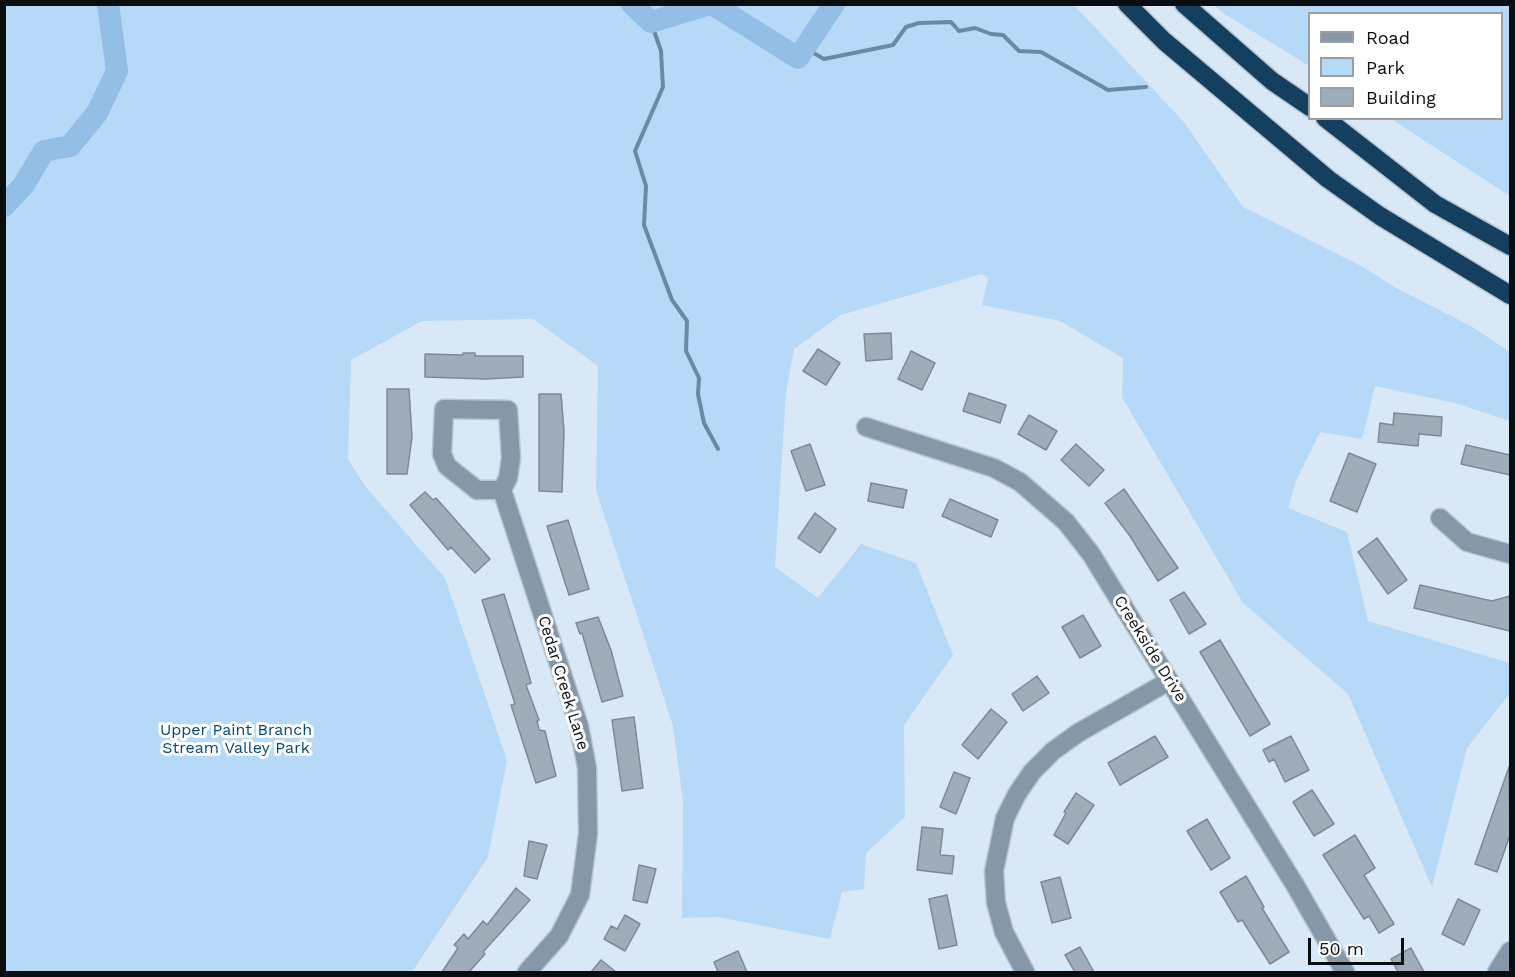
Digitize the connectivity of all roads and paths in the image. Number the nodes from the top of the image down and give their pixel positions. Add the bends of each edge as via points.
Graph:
1 (1127, 4) edge
2 (1188, 8) edge
3 (1308, 106) edge
4 (1328, 120) edge
5 (1510, 246) edge
6 (1510, 295) edge
7 (866, 426) dead end
8 (502, 490) junction
9 (1440, 518) dead end
10 (1510, 554) edge
11 (1169, 681) junction
12 (1510, 951) edge
13 (527, 972) edge
14 (1025, 972) edge
15 (1345, 972) edge
16 (1497, 972) edge

1 - 6 highway via 1164,41 1328,179 1380,216
2 - 3 highway via 1272,81
4 - 5 highway via 1435,204
7 - 11 street, Creekside Drive via 994,468 1020,482 1066,522 1091,554
8 - 8 street via 477,490 447,466 442,454 444,409 508,410 511,458
8 - 13 street, Cedar Creek Lane via 579,726 590,794 580,895 559,936
9 - 10 street via 1467,542
11 - 14 street via 1053,751 1032,772 1005,818 994,871 996,903 1004,932
11 - 15 street, Creekside Drive
12 - 16 street

